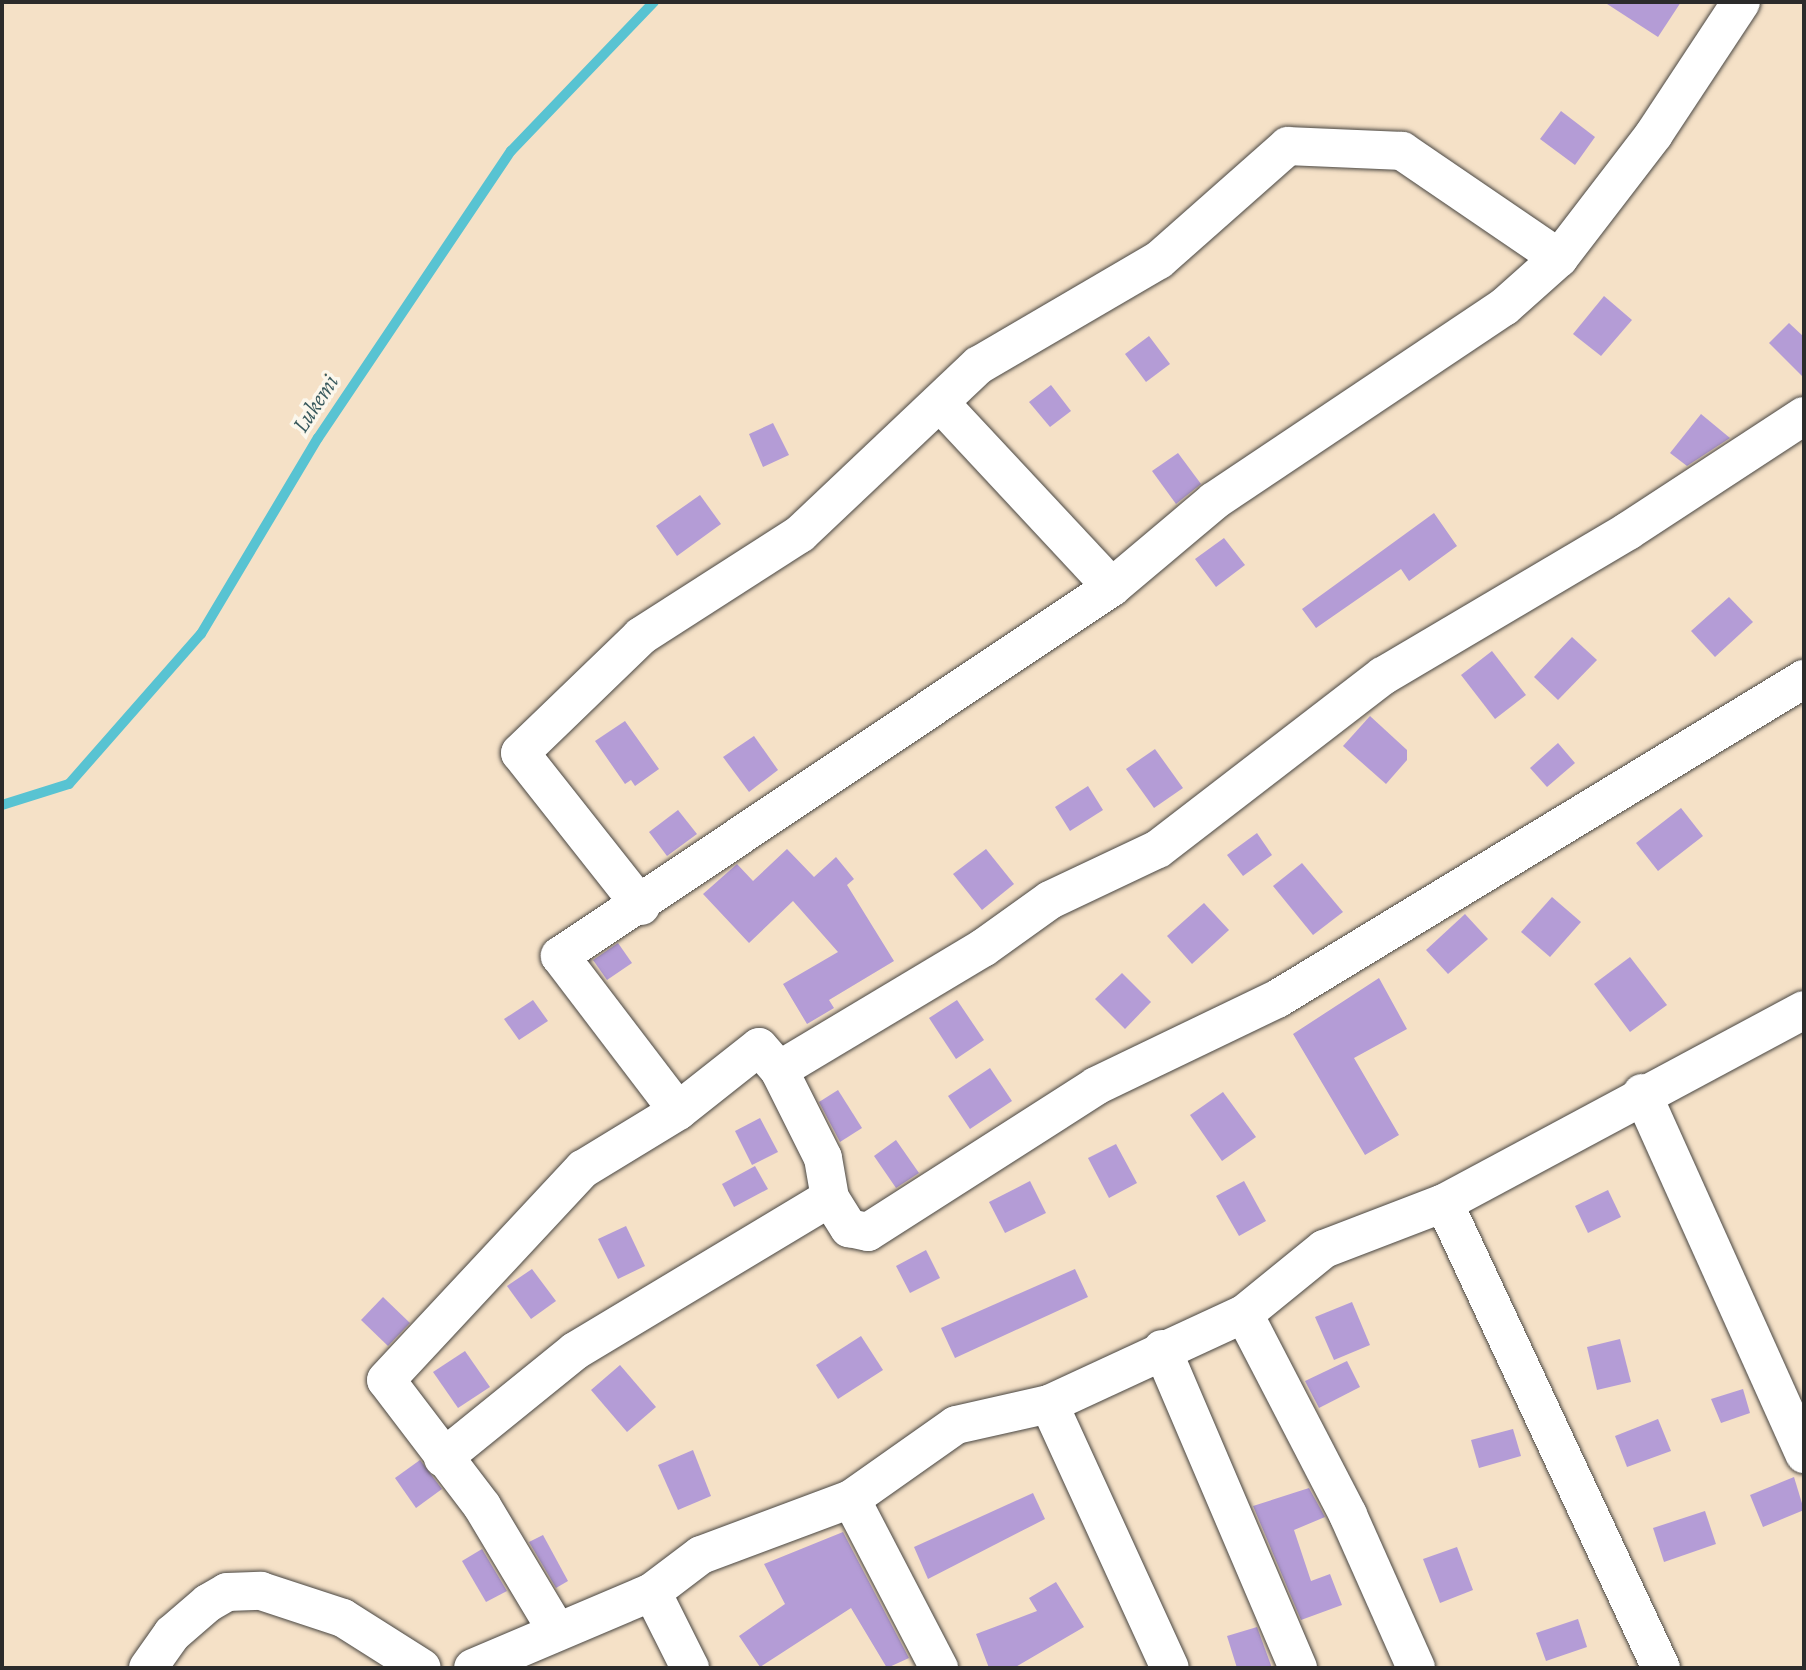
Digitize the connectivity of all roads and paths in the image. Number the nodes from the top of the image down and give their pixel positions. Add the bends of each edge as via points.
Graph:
1 (1741, 2) edge
2 (1559, 258) junction
3 (942, 405) junction
4 (1804, 416) edge
5 (1112, 587) junction
6 (1804, 679) edge
7 (641, 906) junction
8 (1804, 1010) edge
9 (779, 1070) junction
10 (1642, 1093) junction
11 (678, 1111) junction
12 (830, 1198) junction
13 (1444, 1203) junction
14 (1244, 1314) junction
15 (1162, 1349) junction
16 (1049, 1404) junction
17 (1804, 1454) edge
18 (443, 1458) junction
19 (851, 1499) junction
20 (652, 1592) junction
21 (555, 1628) junction
22 (148, 1668) edge
23 (422, 1668) edge
24 (473, 1668) edge
25 (690, 1668) edge
26 (939, 1668) edge
27 (1170, 1668) edge
28 (1298, 1668) edge
29 (1416, 1668) edge
30 (1661, 1668) edge

1 - 2 street via 1654,134
2 - 3 street via 1402,151 1289,146 1159,260 1019,338 979,365
2 - 5 street via 1504,307 1214,501
3 - 5 street
3 - 7 street via 800,534 641,636 520,753
4 - 9 street via 1628,531 1383,676 1158,849 1049,900 983,948
5 - 7 street via 837,767
6 - 12 street via 1277,999 1096,1086 868,1232 849,1228
7 - 11 street via 560,956
8 - 10 street
9 - 11 street via 759,1047
9 - 12 street via 824,1157
10 - 13 street
10 - 17 street
11 - 18 street via 583,1169 386,1380
12 - 18 street via 575,1351
13 - 14 street via 1324,1249
13 - 30 street
14 - 15 street
14 - 29 street via 1348,1516
15 - 16 street
15 - 28 street
16 - 19 street via 956,1425
16 - 27 street
18 - 21 street via 482,1506
19 - 20 street via 702,1555
19 - 26 street
20 - 21 street
20 - 25 street
21 - 24 street
22 - 23 street via 172,1634 208,1603 227,1592 261,1591 343,1618

